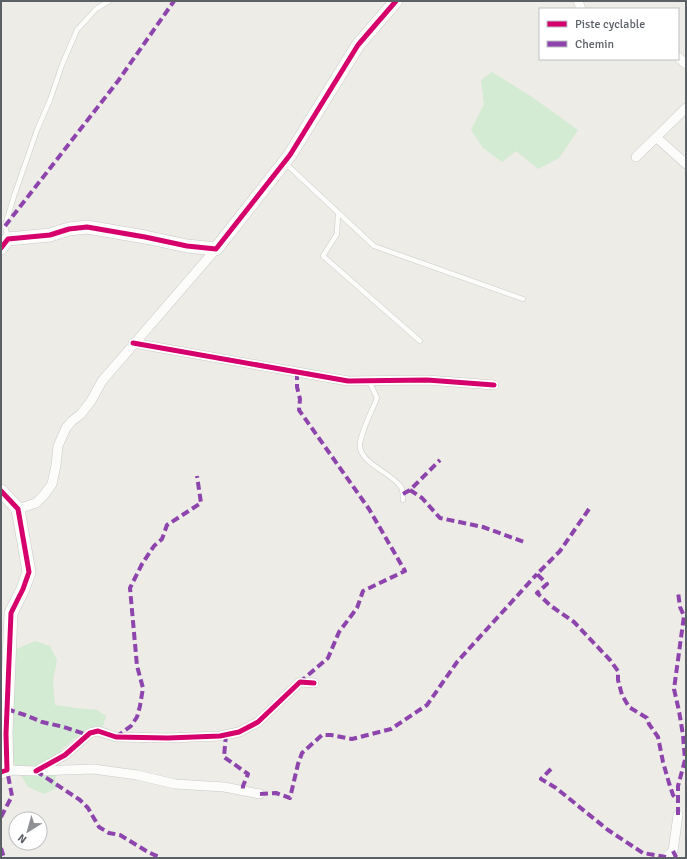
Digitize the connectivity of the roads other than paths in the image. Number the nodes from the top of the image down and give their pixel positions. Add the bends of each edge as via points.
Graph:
1 (109, 1) edge
2 (396, 1) edge
3 (686, 108) edge
4 (656, 137) junction
5 (636, 157) dead end
6 (284, 162) junction
7 (686, 164) edge
8 (338, 213) junction
9 (5, 243) edge
10 (216, 249) junction
11 (523, 299) dead end
12 (420, 341) dead end
13 (133, 343) junction
14 (369, 380) junction
15 (494, 385) dead end
16 (1, 491) edge
17 (403, 500) dead end
18 (18, 509) junction
19 (5, 649) edge
20 (314, 683) dead end
21 (4, 771) edge
22 (36, 771) junction
23 (260, 794) dead end
24 (678, 816) dead end
25 (666, 858) edge

1 - 9 lane via 96,9 77,30 14,196 5,226
2 - 6 street via 358,44
3 - 4 street
4 - 5 street
4 - 7 street
6 - 8 lane
6 - 10 street
8 - 11 lane via 374,246
8 - 12 lane via 337,234 323,256
9 - 10 street via 87,227
10 - 13 street
13 - 14 street via 348,381
13 - 18 street via 102,381 92,401 66,428 58,446 52,484 36,503
14 - 15 street via 427,380
14 - 17 lane via 377,398 360,444 362,453 402,488
16 - 18 street
18 - 19 street via 29,572 11,613
19 - 21 street
20 - 22 street via 300,682 258,722 239,732 220,736 168,738 116,736 98,731 90,733 65,755
21 - 22 street
22 - 23 street via 93,769 137,775 175,784 224,787
24 - 25 street via 673,851

